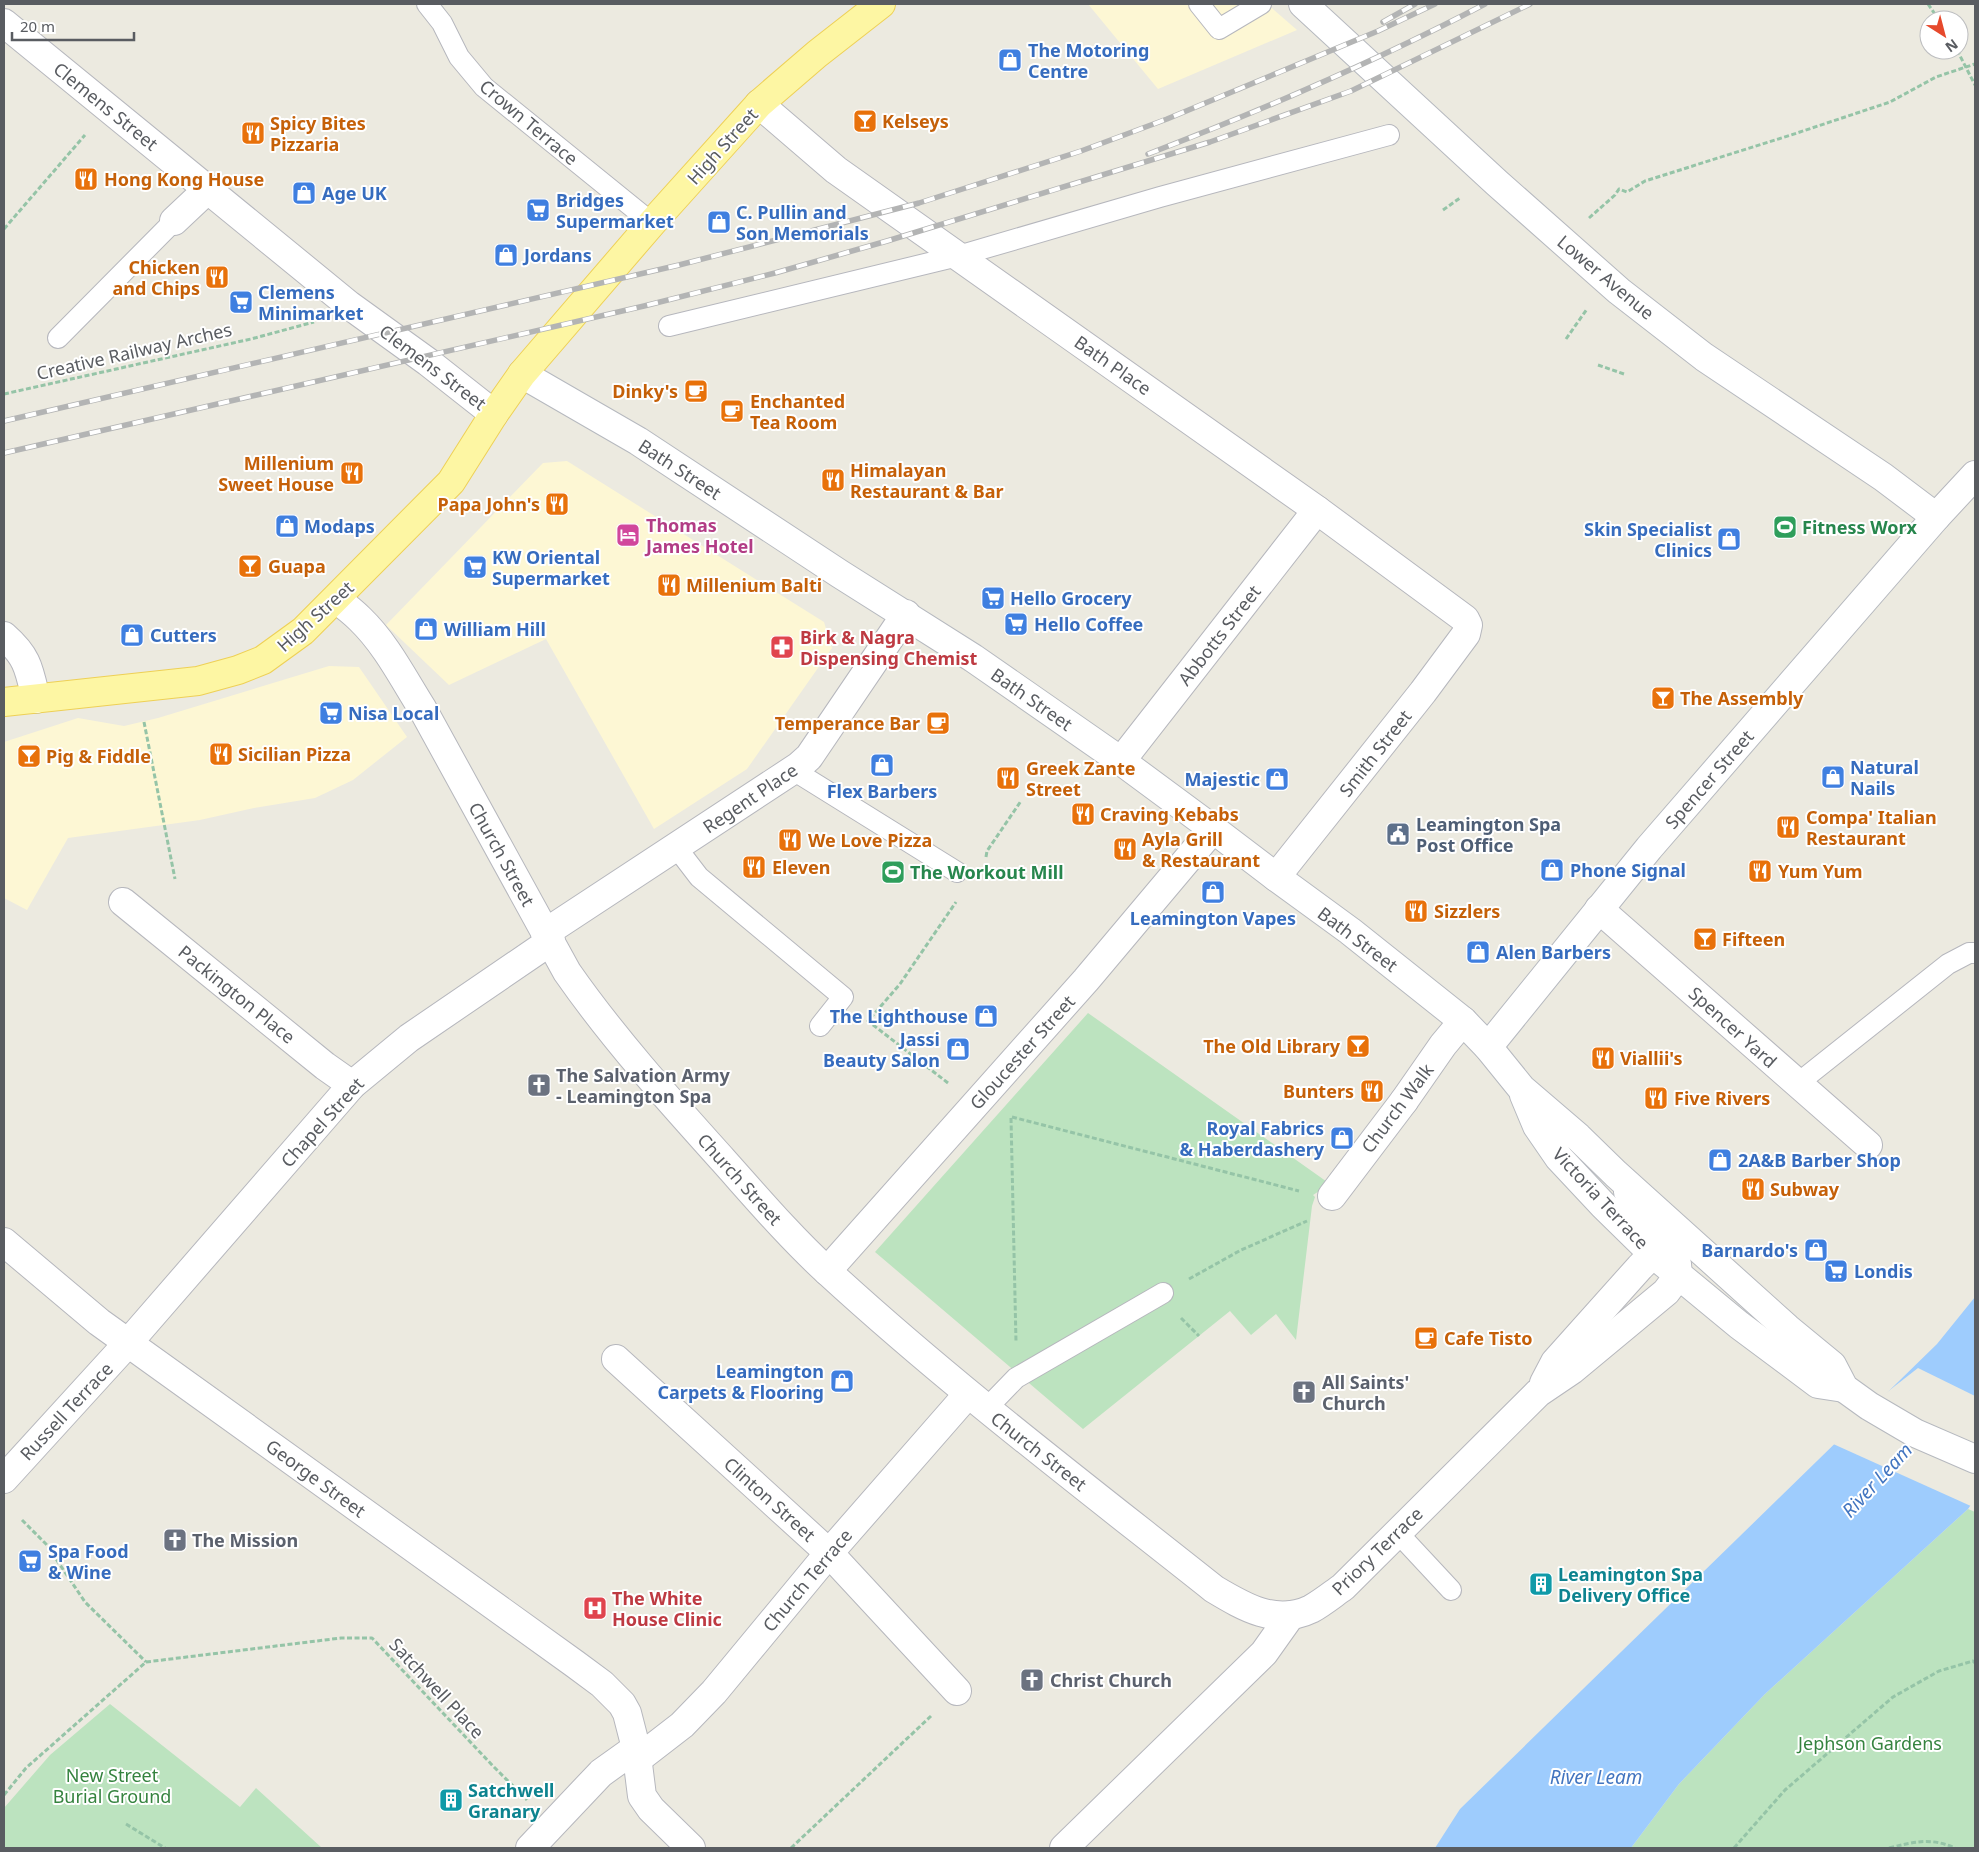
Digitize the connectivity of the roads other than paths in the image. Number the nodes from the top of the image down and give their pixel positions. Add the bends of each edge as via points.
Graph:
1 (427, 4) edge
2 (881, 4) edge
3 (1199, 4) edge
4 (1261, 4) edge
5 (1303, 4) edge
6 (4, 23) edge
7 (759, 104) junction
8 (1388, 135) dead end
9 (208, 189) junction
10 (174, 222) joint
11 (652, 223) junction
12 (958, 256) junction
13 (668, 326) dead end
14 (58, 338) dead end
15 (522, 374) junction
16 (494, 414) junction
17 (1975, 475) edge
18 (1317, 510) junction
19 (1936, 517) junction
20 (336, 599) junction
21 (906, 614) junction
22 (1468, 625) joint
23 (4, 636) edge
24 (36, 699) junction
25 (4, 702) edge
26 (1121, 761) junction
27 (793, 770) junction
28 (1213, 829) junction
29 (676, 847) junction
30 (957, 872) dead end
31 (1276, 878) junction
32 (123, 902) dead end
33 (1599, 909) junction
34 (548, 937) junction
35 (1975, 953) edge
36 (1463, 1021) junction
37 (820, 1026) dead end
38 (1488, 1047) junction
39 (1797, 1084) junction
40 (352, 1085) junction
41 (1522, 1089) junction
42 (1868, 1145) dead end
43 (1332, 1196) dead end
44 (4, 1242) edge
45 (1675, 1257) junction
46 (826, 1271) junction
47 (1163, 1293) road end
48 (128, 1343) junction
49 (616, 1359) dead end
50 (1538, 1393) junction
51 (977, 1401) junction
52 (1975, 1458) edge
53 (4, 1479) edge
54 (1397, 1532) junction
55 (829, 1553) junction
56 (1451, 1590) dead end
57 (1291, 1615) junction
58 (957, 1691) road end
59 (637, 1753) junction
60 (530, 1848) edge
61 (691, 1848) edge
62 (1064, 1848) edge

1 - 11 lane, Crown Terrace via 442,23 459,57 484,87
2 - 7 main road, High Street via 816,54
3 - 4 lane via 1219,28
5 - 19 street, Lower Avenue via 1619,291 1704,357 1895,485
6 - 9 street, Clemens Street
7 - 11 main road, High Street
7 - 12 street, Bath Place via 836,170
8 - 12 lane
9 - 10 street
9 - 16 street, Clemens Street via 358,312
10 - 14 lane
11 - 15 main road, High Street
12 - 13 lane
12 - 18 street, Bath Place
15 - 16 main road, High Street
15 - 21 street, Bath Street via 638,441
16 - 20 main road, High Street via 451,482
17 - 19 street, Spencer Street
18 - 22 street, Bath Place via 1465,619
18 - 26 street, Abbotts Street
19 - 33 street, Spencer Street
20 - 24 main road, High Street via 303,631 250,666 198,681
20 - 34 street, Church Street via 361,619 377,638 422,708
21 - 26 street, Bath Street
21 - 27 street, Regent Place via 809,757
22 - 31 street, Smith Street via 1466,634 1423,692
23 - 24 street via 27,662
24 - 25 main road, High Street
26 - 28 street, Bath Street
27 - 29 street, Regent Place
27 - 30 lane
28 - 31 street, Bath Street
28 - 46 street, Gloucester Street via 1086,980
29 - 34 street, Regent Place
29 - 37 lane via 699,877 843,996
31 - 36 street, Bath Street via 1350,931
32 - 40 street, Packington Place
33 - 38 street, Spencer Street
33 - 39 street, Spencer Yard
34 - 40 street, Chapel Street via 410,1038
34 - 46 street, Church Street via 583,996 666,1097
35 - 39 lane via 1948,964
36 - 38 street, Bath Street
36 - 43 street, Church Walk
38 - 41 street, Victoria Terrace
39 - 42 street, Spencer Yard
40 - 48 street, Chapel Street
41 - 45 street, Victoria Terrace via 1616,1174
41 - 45 street, Victoria Terrace via 1537,1126 1559,1158 1603,1205
44 - 48 street, George Street
45 - 50 street, Priory Terrace via 1589,1322 1555,1362
45 - 50 street, Priory Terrace via 1666,1292 1597,1350
45 - 52 street, Victoria Terrace via 1770,1349 1818,1384 1844,1388 1915,1433
46 - 51 street, Church Street
47 - 51 lane
48 - 53 street, Russell Terrace
48 - 59 street, George Street via 602,1684 627,1713
49 - 55 street, Clinton Street
50 - 54 street, Priory Terrace
51 - 55 street, Church Terrace
51 - 57 street, Church Street via 1214,1589 1234,1602 1264,1614
54 - 56 lane
54 - 57 street, Priory Terrace via 1343,1587 1311,1609
55 - 58 street, Clinton Street
55 - 59 street, Church Terrace via 714,1692 682,1725
57 - 62 street via 1264,1653
59 - 60 street, Church Terrace via 601,1773
59 - 61 street via 642,1796

